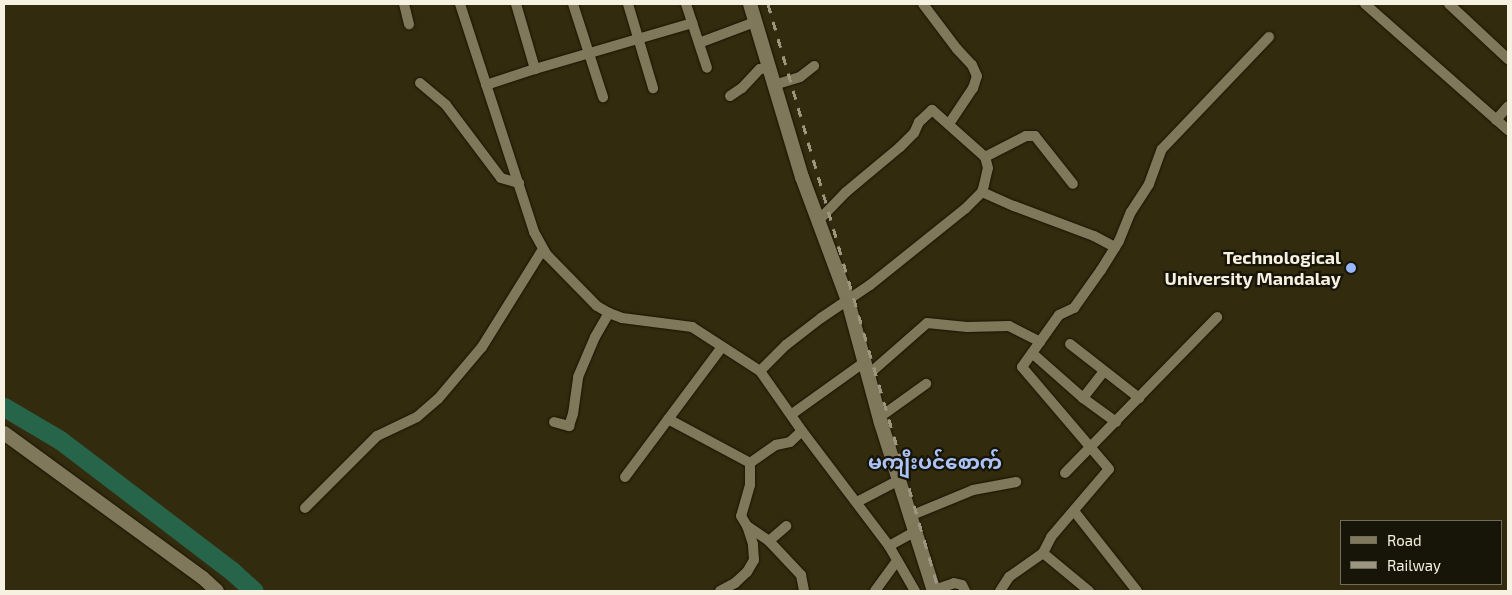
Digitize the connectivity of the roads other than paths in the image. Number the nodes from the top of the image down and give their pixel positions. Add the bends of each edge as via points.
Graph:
1 (404, 4) edge
2 (460, 4) edge
3 (516, 4) edge
4 (573, 4) edge
5 (628, 4) edge
6 (686, 4) edge
7 (750, 4) edge
8 (923, 4) edge
9 (1365, 4) edge
10 (1449, 4) edge
11 (692, 22) junction
12 (755, 22) junction
13 (410, 24) dead end
14 (1269, 37) dead end
15 (638, 38) junction
16 (700, 43) junction
17 (588, 54) junction
18 (1508, 58) edge
19 (814, 66) dead end
20 (535, 68) junction
21 (707, 68) dead end
22 (769, 68) junction
23 (420, 83) dead end
24 (486, 85) junction
25 (774, 85) junction
26 (653, 88) dead end
27 (603, 96) dead end
28 (730, 96) dead end
29 (1508, 106) edge
30 (1496, 120) junction
31 (949, 124) junction
32 (1508, 130) edge
33 (985, 157) junction
34 (519, 183) junction
35 (1073, 184) dead end
36 (982, 192) junction
37 (817, 222) junction
38 (1115, 247) junction
39 (543, 249) junction
40 (848, 302) junction
41 (609, 313) junction
42 (1217, 317) dead end
43 (1040, 342) junction
44 (1070, 344) dead end
45 (721, 348) junction
46 (1032, 353) junction
47 (867, 368) junction
48 (760, 371) junction
49 (1104, 371) junction
50 (926, 384) dead end
51 (1083, 398) junction
52 (1139, 398) junction
53 (792, 414) junction
54 (880, 417) junction
55 (668, 419) junction
56 (554, 422) dead end
57 (1116, 422) junction
58 (802, 431) junction
59 (4, 433) edge
60 (1091, 448) junction
61 (750, 463) junction
62 (1065, 473) dead end
63 (625, 477) dead end
64 (899, 480) junction
65 (1016, 482) dead end
66 (857, 502) junction
67 (305, 508) dead end
68 (1074, 511) junction
69 (910, 516) junction
70 (747, 526) junction
71 (786, 526) dead end
72 (914, 532) junction
73 (769, 541) junction
74 (889, 546) junction
75 (1043, 553) junction
76 (896, 562) junction
77 (217, 591) edge
78 (720, 591) edge
79 (804, 591) edge
80 (875, 591) edge
81 (915, 591) edge
82 (934, 591) edge
83 (965, 591) edge
84 (1000, 591) edge
85 (1089, 591) edge
86 (1136, 591) edge

1 - 13 street
2 - 24 street
3 - 20 street
4 - 17 street
5 - 15 street
6 - 11 street
7 - 12 street
8 - 31 street via 972,65 977,76 973,88
9 - 30 street
10 - 18 street
11 - 15 street
11 - 16 street
12 - 16 street
12 - 22 street
14 - 38 street via 1162,149 1149,184
15 - 17 street
15 - 26 street
16 - 21 street
17 - 20 street
17 - 27 street
19 - 25 street via 800,77
20 - 24 street
22 - 25 street
22 - 28 street via 760,69
23 - 34 street via 446,106 501,178
24 - 34 street
25 - 37 street
29 - 30 street
30 - 32 street
31 - 33 street
31 - 37 street via 932,110 918,122 914,133 900,147 846,192
33 - 35 street via 1026,136 1035,136
33 - 36 street via 988,168
34 - 39 street via 534,232
36 - 38 street
36 - 40 street via 936,234
37 - 40 street
38 - 43 street via 1074,308 1059,315
39 - 41 street via 585,295
39 - 67 street via 482,347 438,399 417,417 377,436
40 - 47 street
40 - 48 street via 786,345
41 - 45 street via 622,318 692,327
41 - 56 street via 578,378 569,426
42 - 52 street
43 - 46 street
43 - 47 street via 1009,326 967,327 927,323
44 - 49 street
45 - 48 street
45 - 55 street
46 - 51 street
46 - 60 street via 1022,369
47 - 53 street
47 - 54 street
48 - 53 street
49 - 51 street
49 - 52 street
50 - 54 street
51 - 57 street
52 - 57 street
53 - 58 street
54 - 64 street
55 - 61 street
55 - 63 street
57 - 60 street
58 - 61 street via 790,442 776,445
58 - 66 street
59 - 77 street
60 - 62 street
60 - 68 street via 1109,469
61 - 70 street via 750,484 741,516
64 - 66 street
64 - 69 street
65 - 69 street via 973,490
66 - 74 street
68 - 75 street via 1051,537
68 - 86 street
69 - 72 street
70 - 73 street
70 - 78 street via 754,560 748,572
71 - 73 street
72 - 74 street
72 - 82 street
73 - 79 street via 801,575
74 - 76 street
75 - 84 street via 1009,577
75 - 85 street
76 - 80 street
76 - 81 street
82 - 83 street via 954,583 962,585

